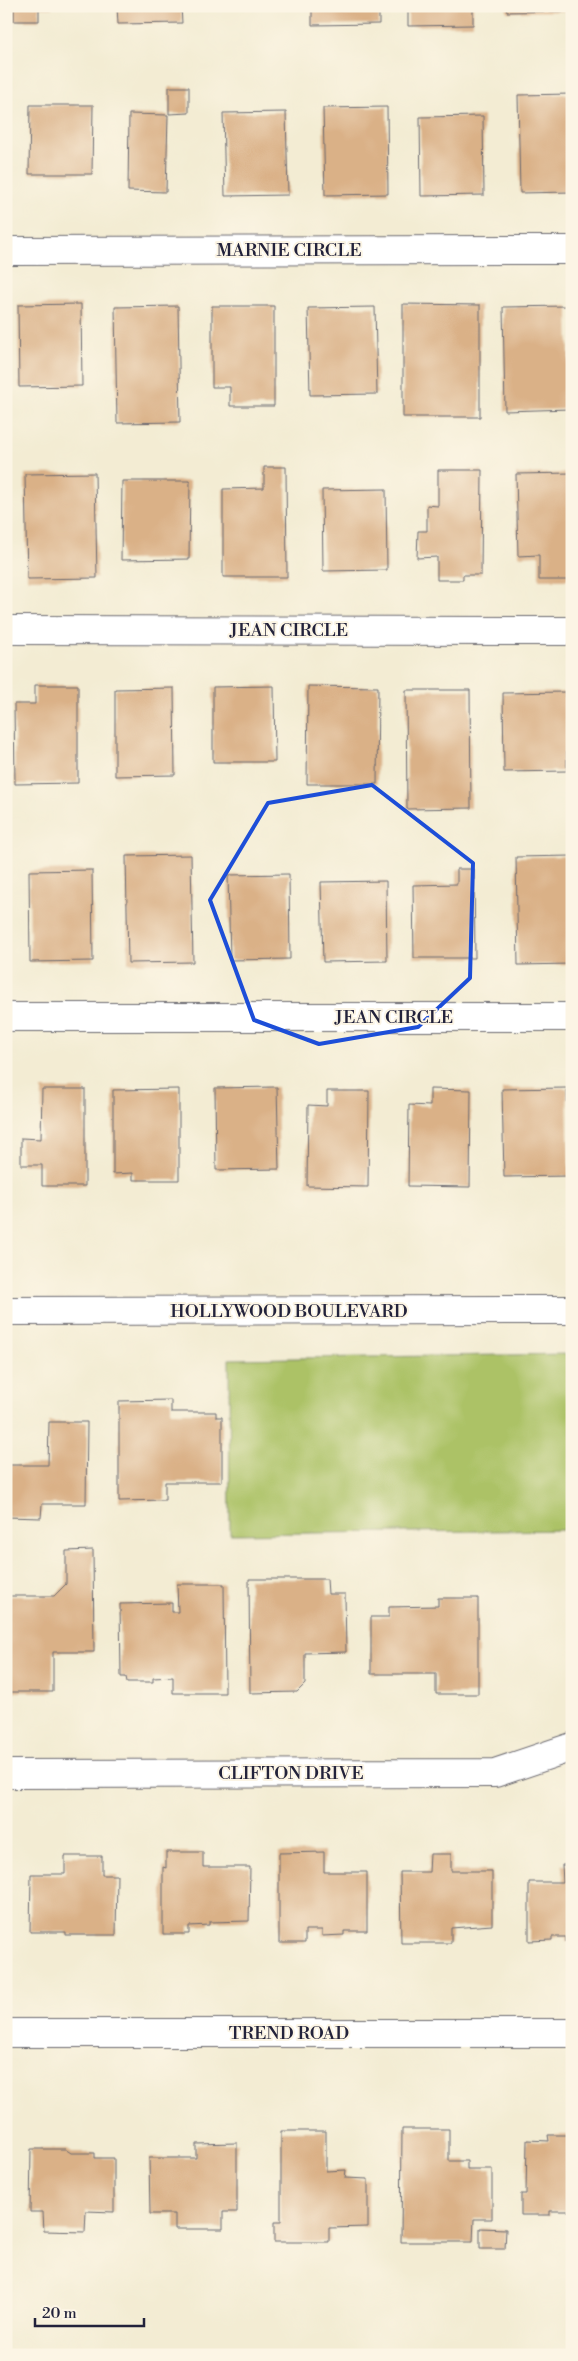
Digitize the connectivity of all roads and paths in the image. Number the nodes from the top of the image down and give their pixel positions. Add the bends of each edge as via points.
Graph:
1 (572, 250) edge
2 (6, 251) edge
3 (6, 630) edge
4 (572, 630) edge
5 (6, 1017) edge
6 (572, 1017) edge
7 (572, 1310) edge
8 (6, 1312) edge
9 (572, 1748) edge
10 (6, 1774) edge
11 (6, 2033) edge
12 (572, 2033) edge

1 - 2 street, MARNIE CIRCLE
3 - 4 street, JEAN CIRCLE
5 - 6 street, JEAN CIRCLE
7 - 8 street, HOLLYWOOD BOULEVARD
9 - 10 street, CLIFTON DRIVE via 496,1773
11 - 12 street, TREND ROAD

